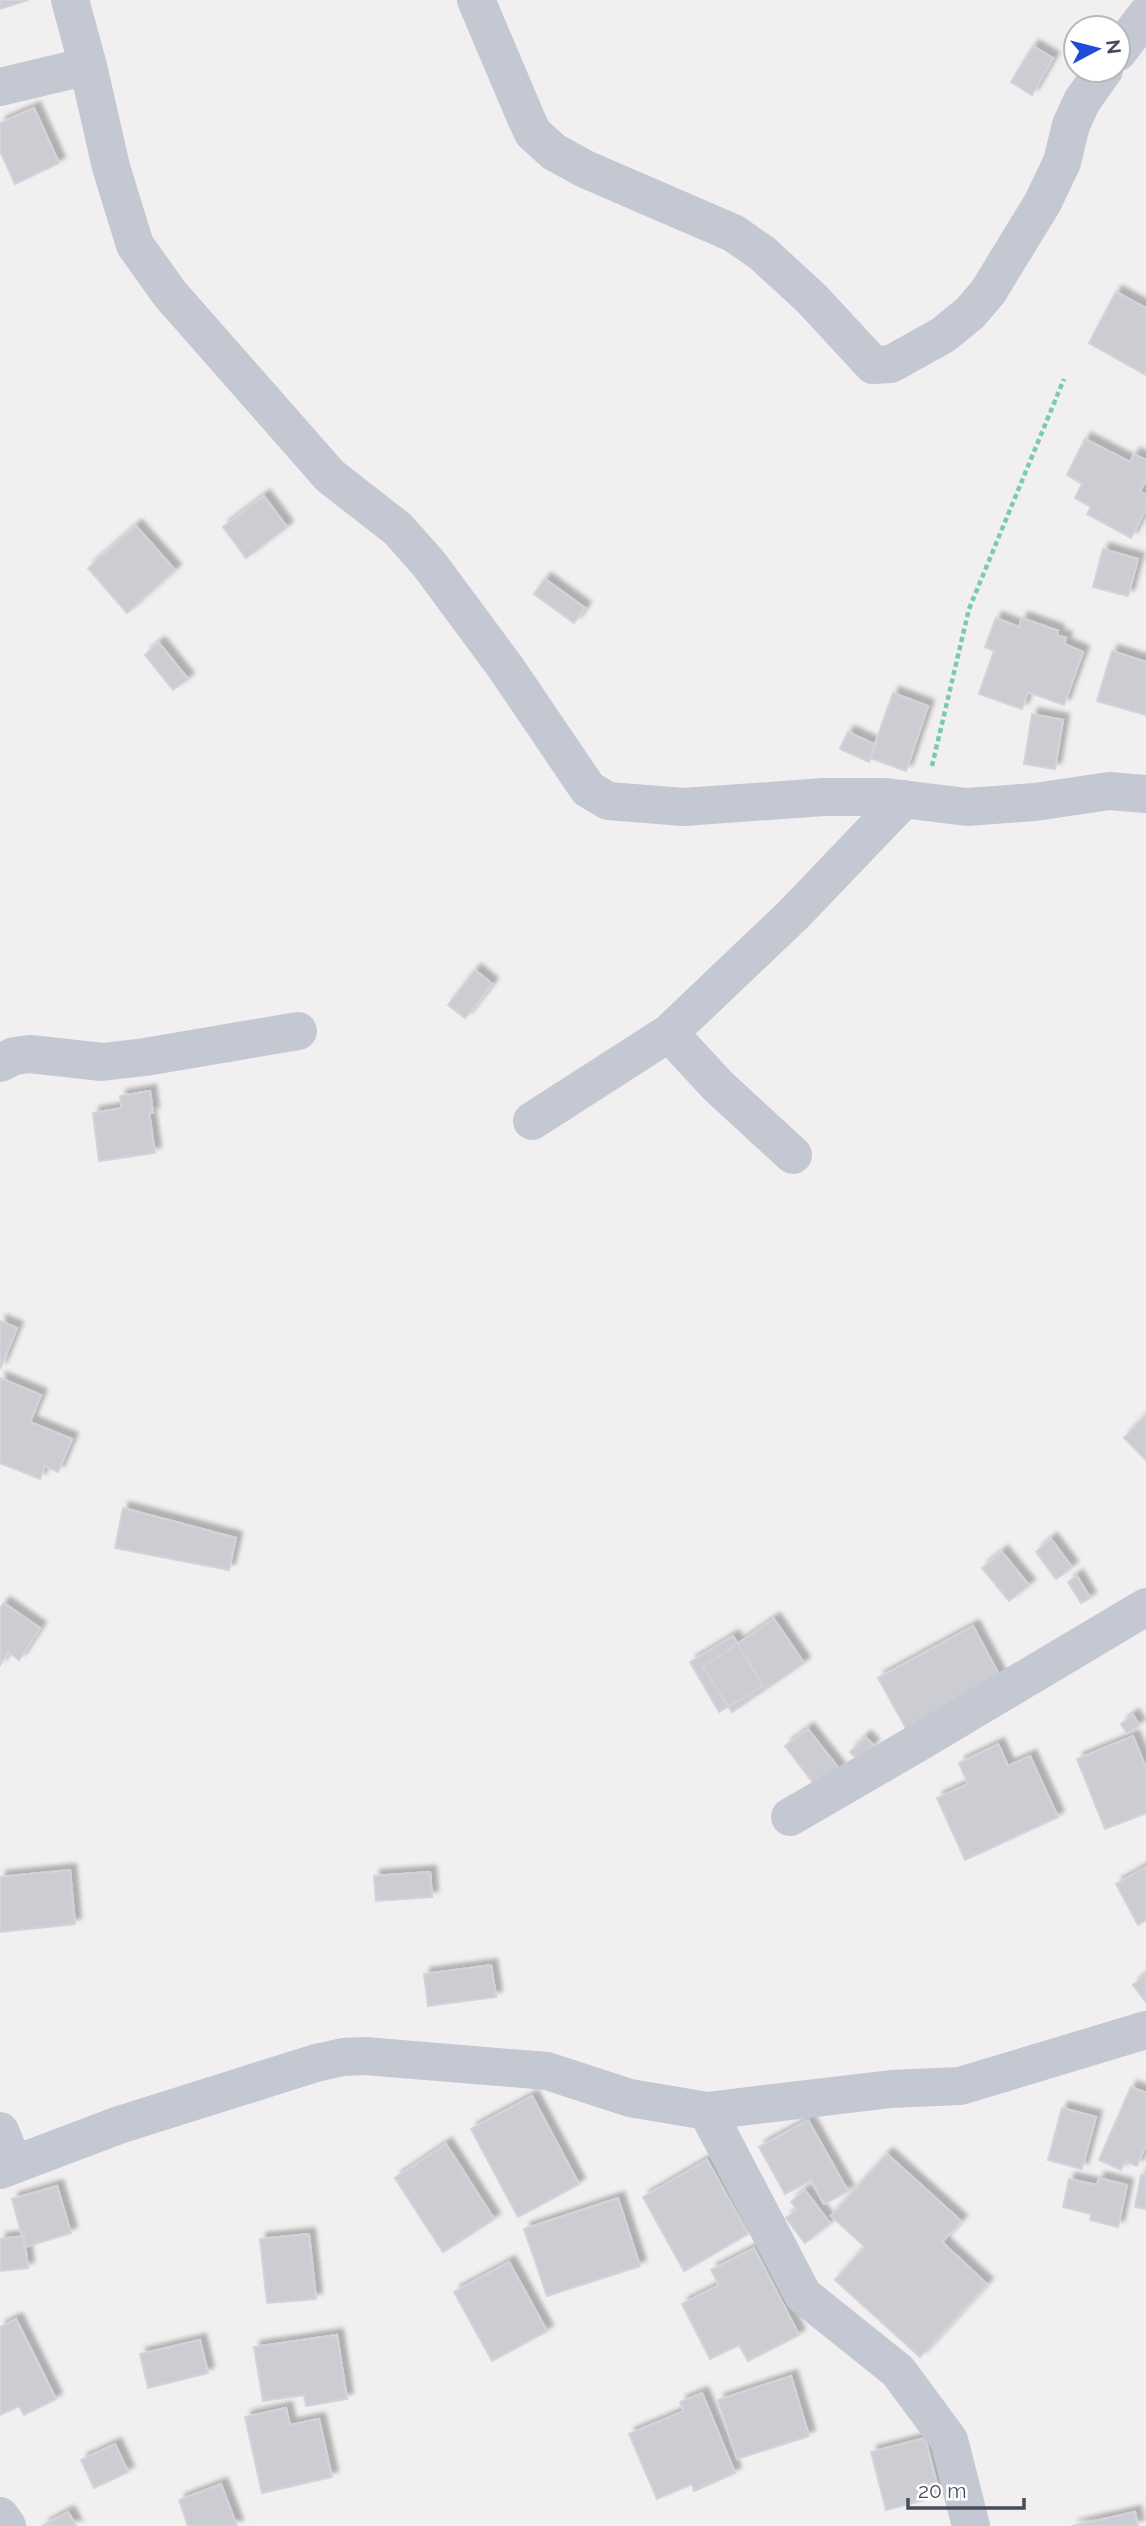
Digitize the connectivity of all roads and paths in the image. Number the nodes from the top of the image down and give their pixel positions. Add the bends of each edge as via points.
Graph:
1 (69, 0) edge
2 (477, 0) edge
3 (1146, 15) edge
4 (1132, 34) edge
5 (88, 66) junction
6 (1094, 84) edge
7 (0, 87) edge
8 (1064, 379) dead end
9 (1146, 794) edge
10 (914, 800) junction
11 (298, 1031) dead end
12 (669, 1033) junction
13 (0, 1063) edge
14 (532, 1121) dead end
15 (793, 1155) dead end
16 (1146, 1606) edge
17 (790, 1817) dead end
18 (1146, 2030) edge
19 (707, 2111) junction
20 (4, 2155) edge
21 (0, 2516) edge
22 (7, 2526) edge
23 (971, 2526) edge

1 - 5 street
2 - 6 street via 530,126 542,143 585,169 733,233 812,299 873,365 891,365 943,335 988,292 1043,202 1062,162 1071,125
3 - 4 street
5 - 7 street
5 - 10 street via 135,245 170,294 330,477 398,528 429,564 588,789 608,801 684,807 824,797
8 - 10 path via 969,609
9 - 10 street via 1109,791 967,807
10 - 12 street
11 - 13 street via 124,1060 30,1054
12 - 14 street
12 - 15 street
16 - 17 street
18 - 19 street via 960,2086 891,2089
19 - 20 street via 630,2098 547,2071 354,2056
19 - 23 street via 803,2295 898,2371 949,2440
21 - 22 street

